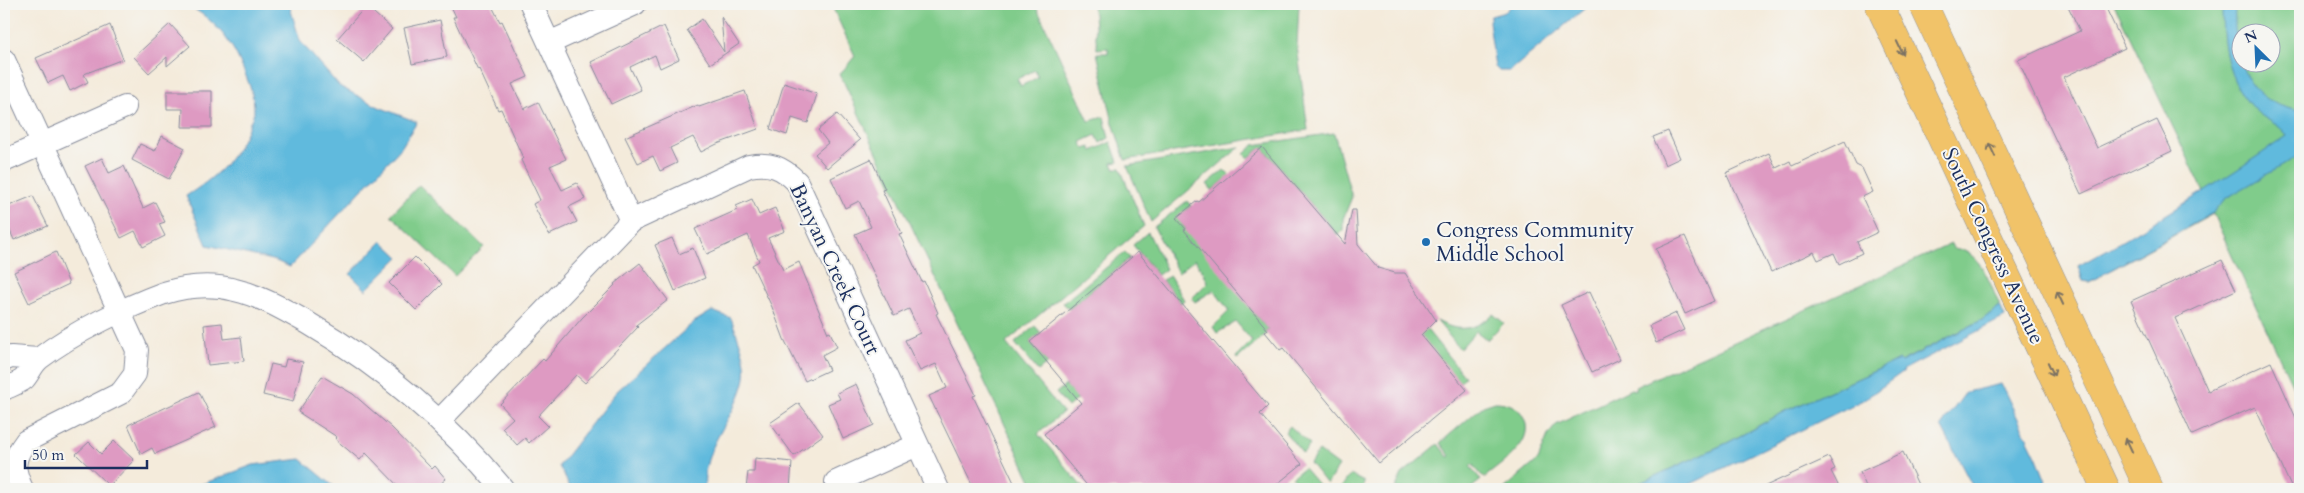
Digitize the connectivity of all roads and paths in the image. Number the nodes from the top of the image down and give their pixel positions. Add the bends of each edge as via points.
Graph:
1 (531, 4) edge
2 (635, 4) edge
3 (1879, 4) edge
4 (1923, 4) edge
5 (549, 43) junction
6 (4, 60) edge
7 (125, 107) dead end
8 (43, 143) junction
9 (4, 161) edge
10 (631, 221) junction
11 (120, 313) junction
12 (38, 359) junction
13 (4, 360) edge
14 (4, 389) edge
15 (440, 420) junction
16 (917, 445) junction
17 (836, 482) dead end
18 (22, 489) edge
19 (503, 489) edge
20 (938, 489) edge
21 (2106, 489) edge
22 (2149, 489) edge

1 - 5 street
2 - 5 street
3 -> 21 main road, South Congress Avenue
22 -> 4 main road, South Congress Avenue
5 - 10 street
6 - 8 street
7 - 8 street
8 - 9 street
8 - 11 street
10 - 15 street, Banyan Creek Court
10 - 16 street, Banyan Creek Court via 749,166 775,165 787,172 797,182
11 - 12 street via 68,339
11 - 15 street via 166,293 194,287 223,287 248,294 284,309 338,340
11 - 18 street via 137,350 135,374 122,393 26,440 15,461 15,473
12 - 13 street via 11,357
12 - 14 street via 23,380
15 - 19 street
16 - 17 street
16 - 20 street, Banyan Creek Court

